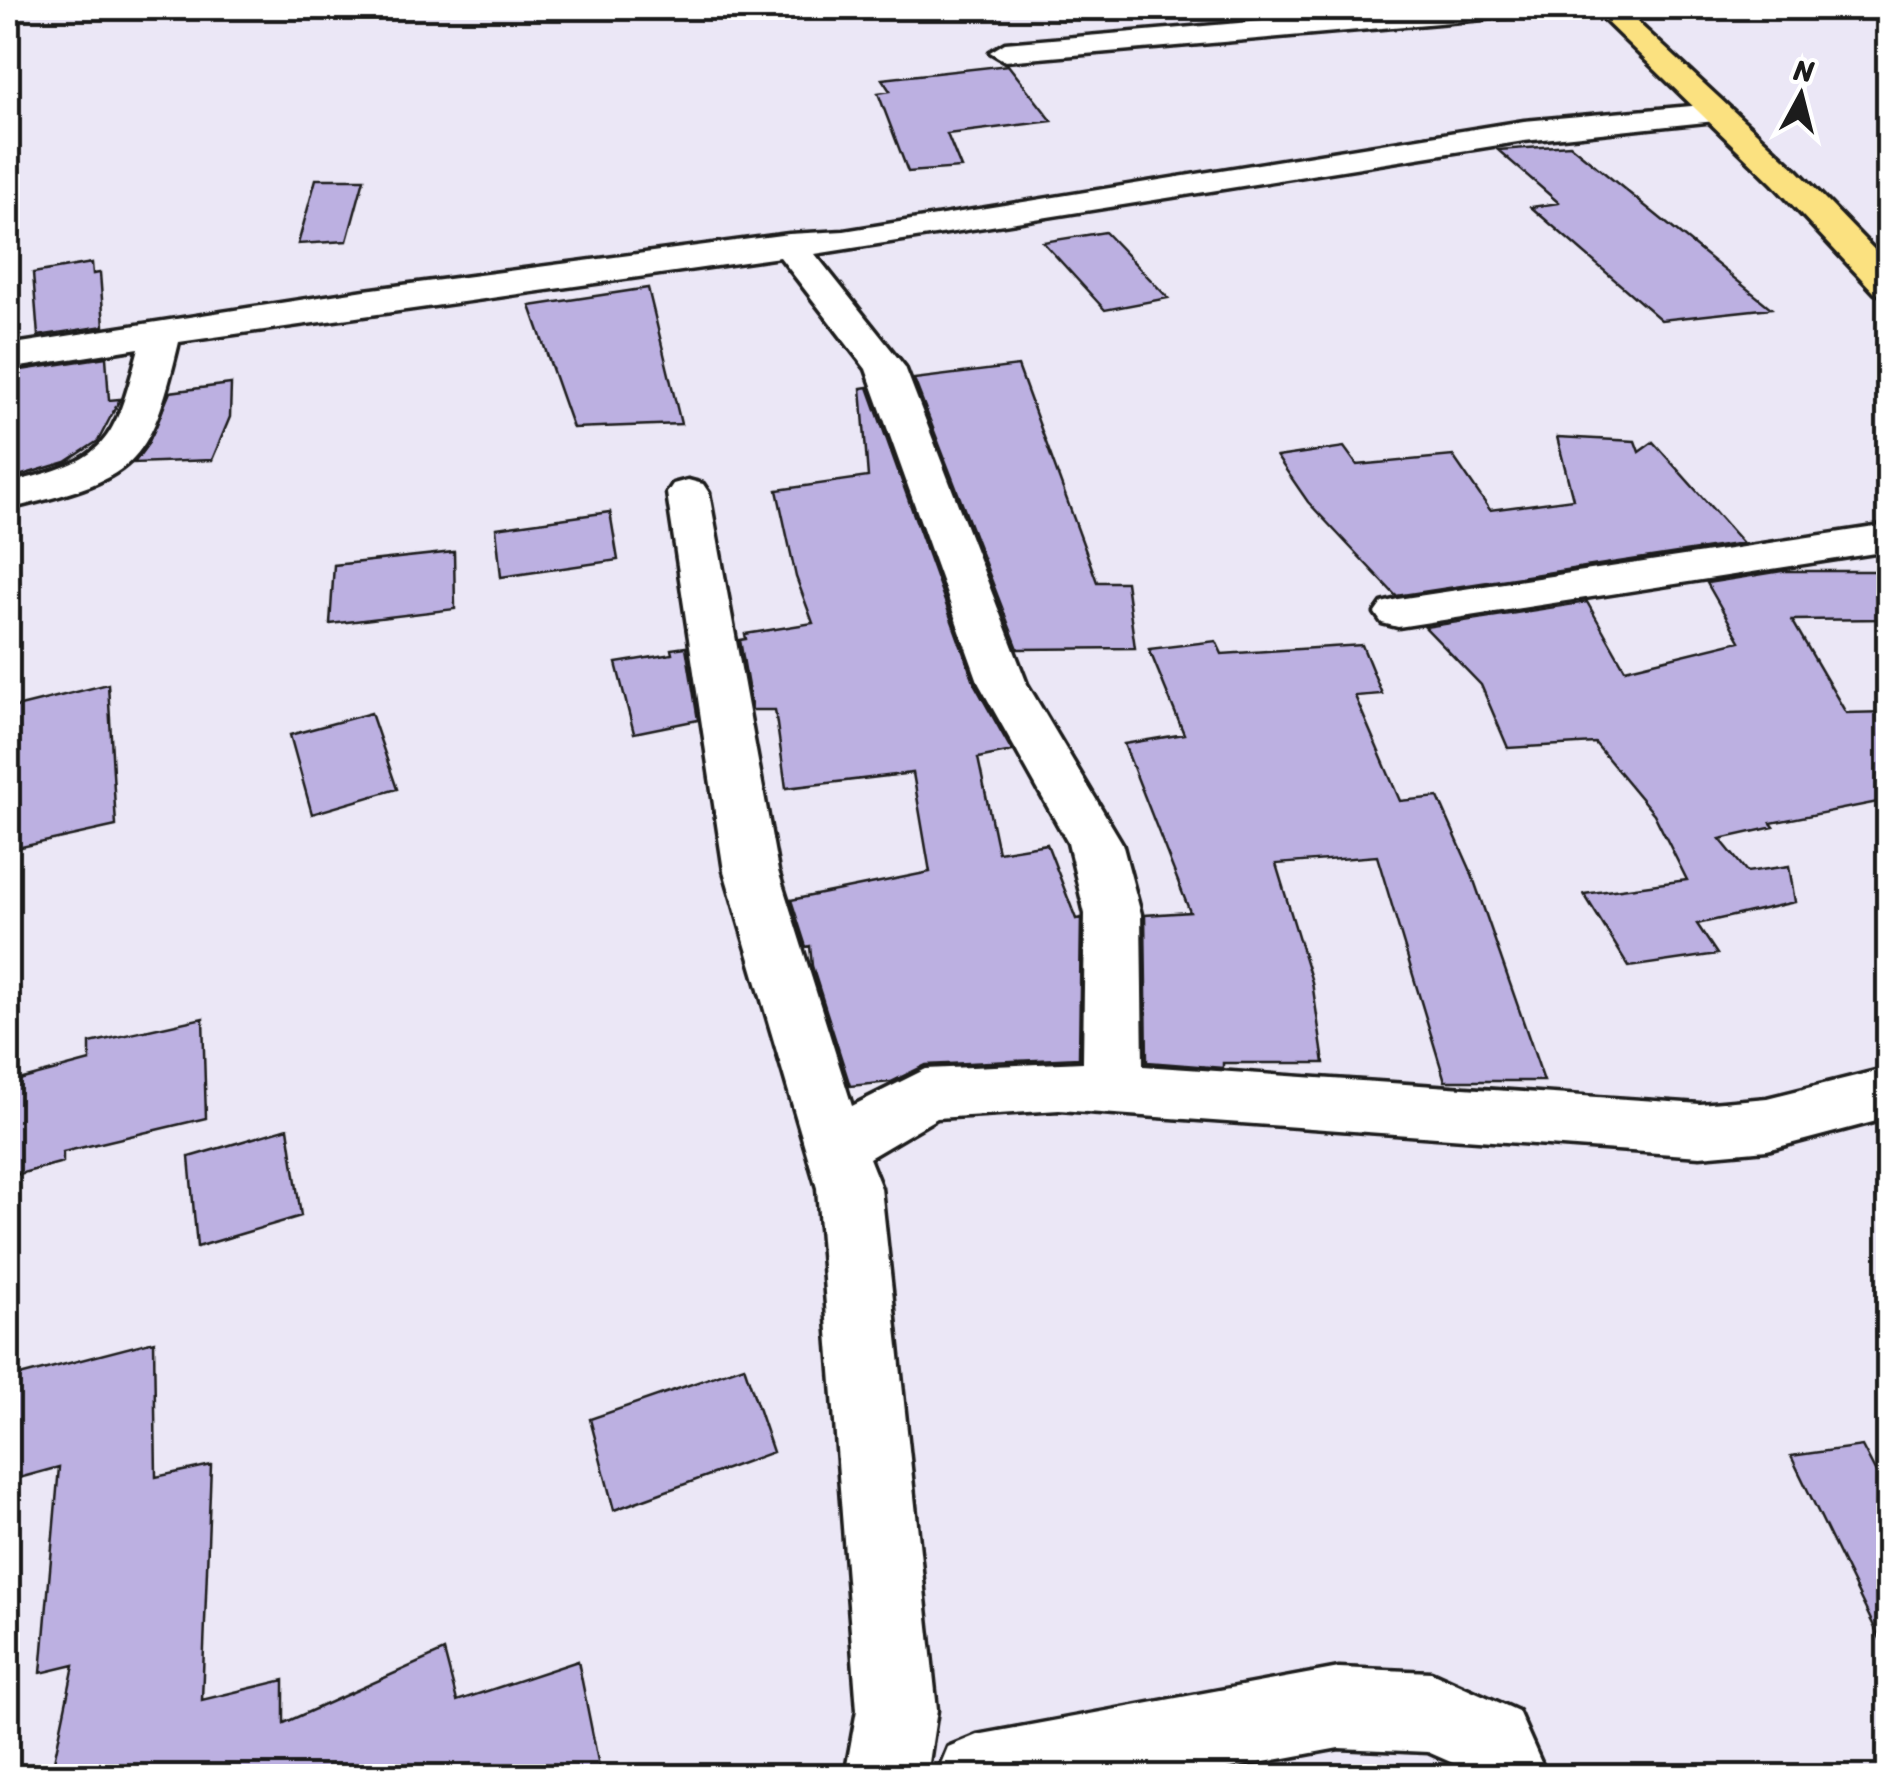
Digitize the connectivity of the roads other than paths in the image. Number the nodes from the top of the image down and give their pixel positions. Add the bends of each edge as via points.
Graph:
1 (1506, 8) edge
2 (1606, 8) edge
3 (1005, 52) dead end
4 (1714, 113) junction
5 (790, 245) junction
6 (1888, 286) edge
7 (162, 333) junction
8 (8, 357) edge
9 (688, 493) dead end
10 (8, 496) edge
11 (1888, 538) edge
12 (1398, 613) dead end
13 (1113, 1088) junction
14 (1888, 1093) edge
15 (834, 1148) junction
16 (886, 1776) edge
17 (977, 1776) edge
18 (1506, 1776) edge

1 - 3 street
2 - 4 main road
4 - 5 street via 1524,131 844,242
4 - 6 main road
5 - 7 street
5 - 13 street via 885,367 1003,684 1095,843 1114,914
7 - 8 street
7 - 10 street via 136,433 120,456 67,483
9 - 15 street via 751,870
11 - 12 street
13 - 14 street via 1700,1130 1767,1124
13 - 15 street via 926,1094
15 - 16 street via 849,1188 897,1710
17 - 18 street via 1340,1708 1431,1712 1490,1740

